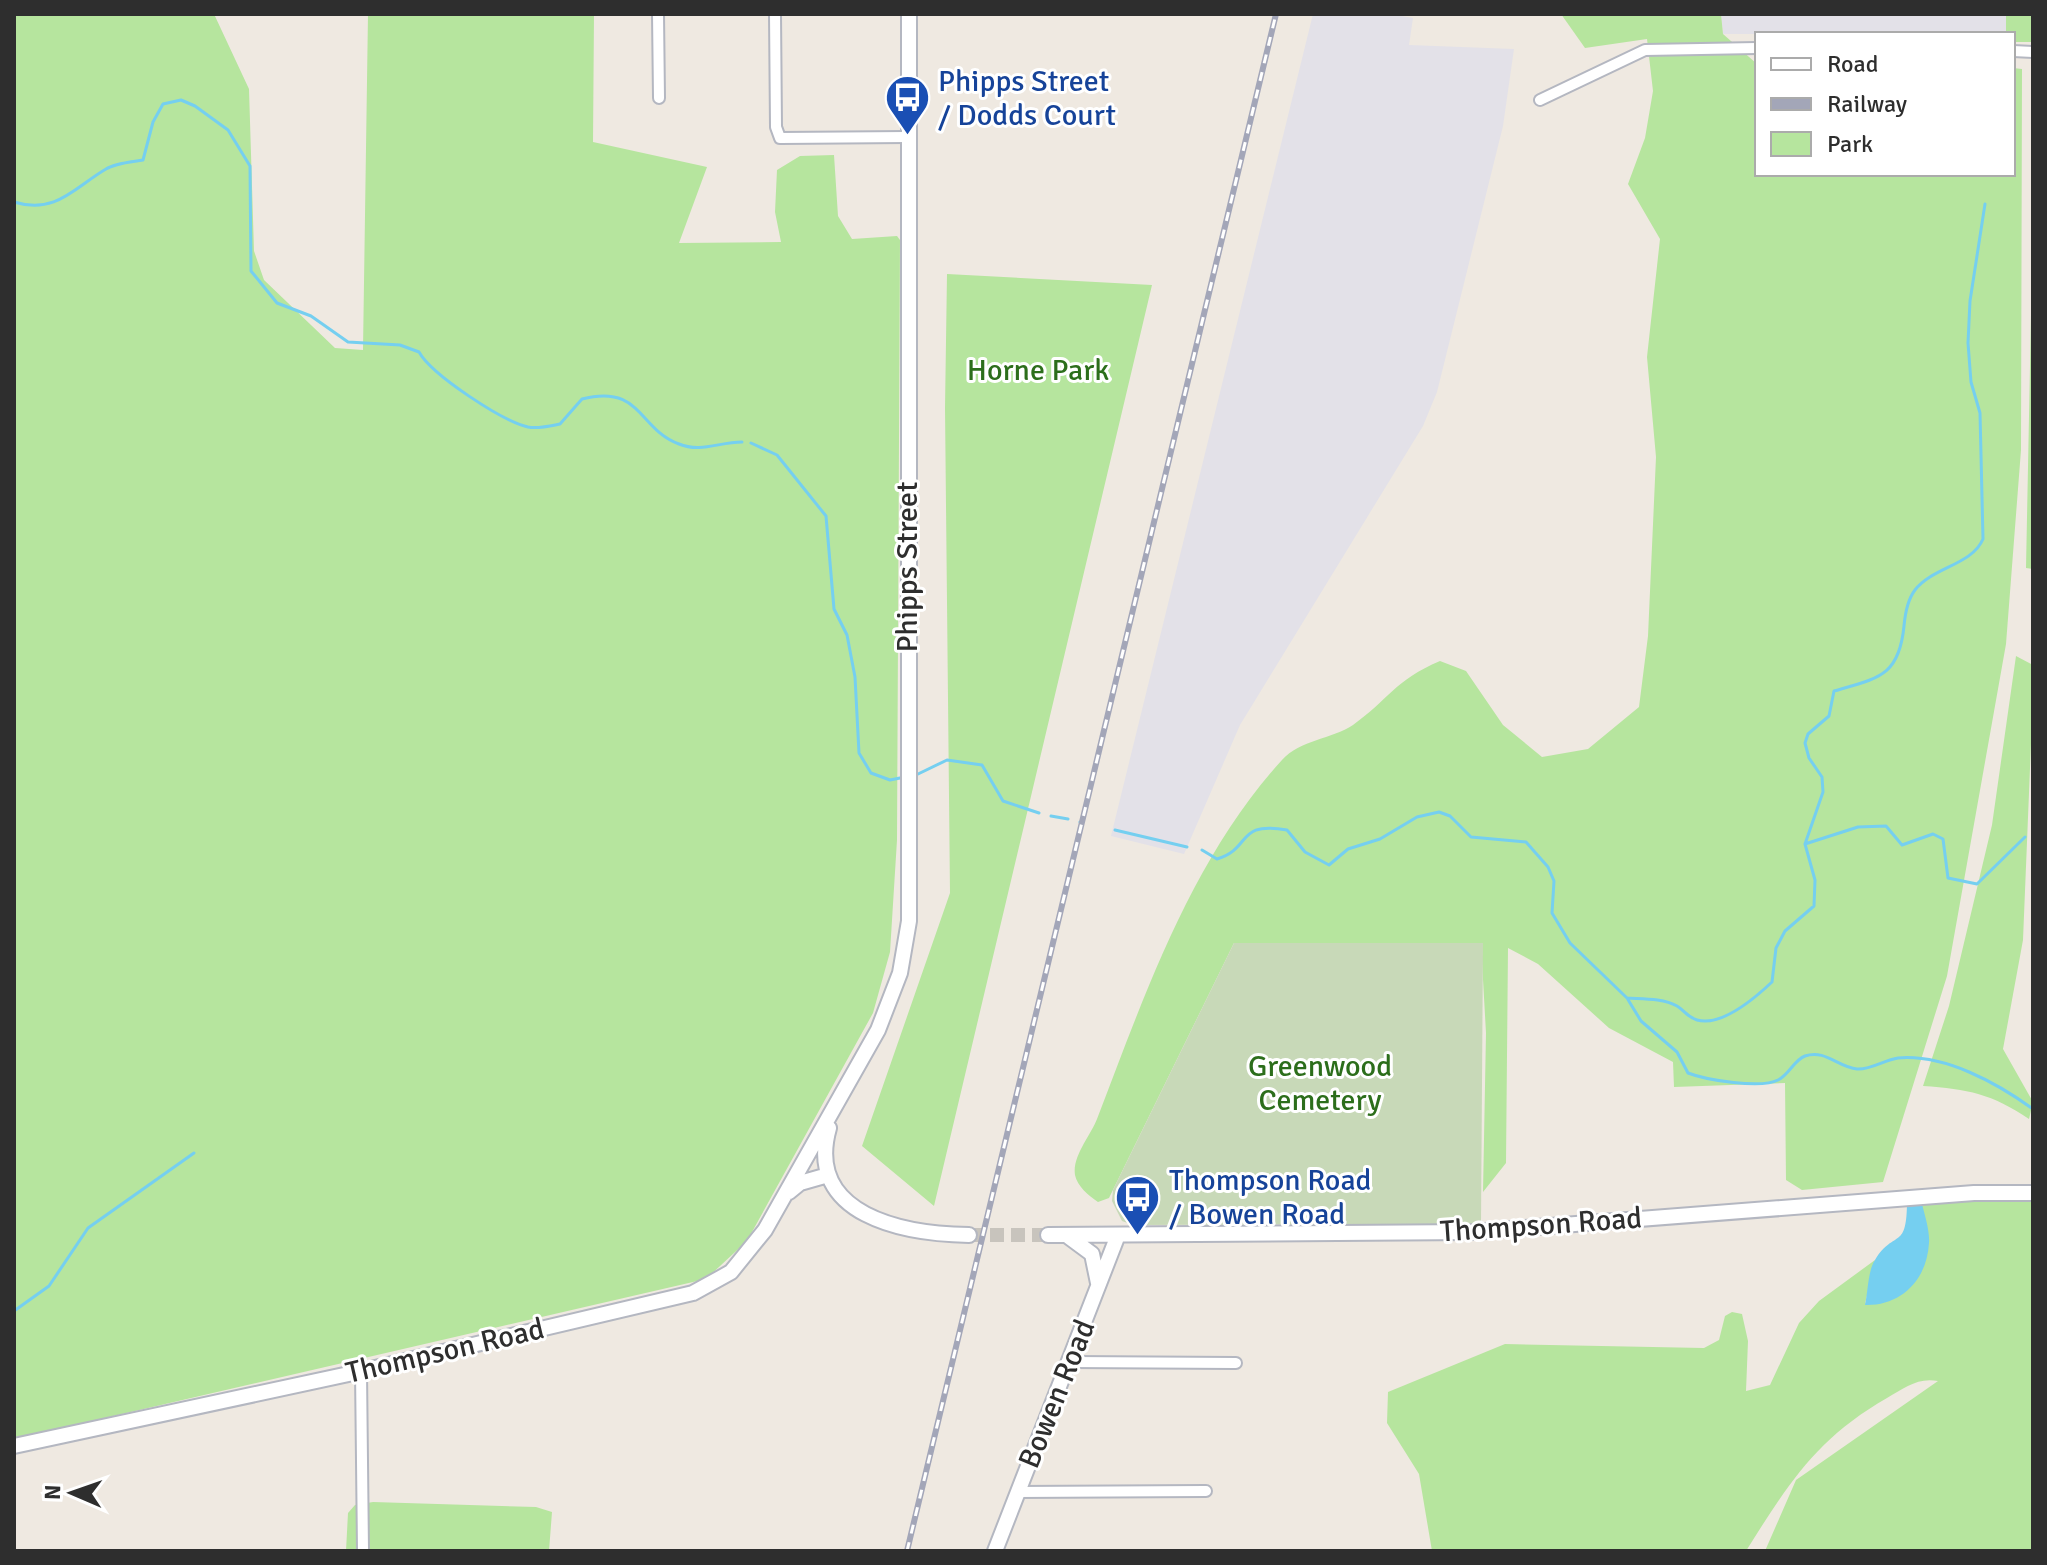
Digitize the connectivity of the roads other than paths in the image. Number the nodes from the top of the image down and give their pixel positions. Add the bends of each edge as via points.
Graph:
1 (658, 14) edge
2 (775, 14) edge
3 (909, 14) edge
4 (1755, 48) edge
5 (659, 98) dead end
6 (1540, 100) dead end
7 (907, 137) junction
8 (837, 1104) junction
9 (828, 1175) junction
10 (2033, 1193) edge
11 (785, 1195) junction
12 (969, 1235) tunnel mouth
13 (1118, 1235) junction
14 (1093, 1302) junction
15 (1071, 1362) junction
16 (1236, 1363) dead end
17 (361, 1371) junction
18 (14, 1446) edge
19 (1206, 1491) dead end
20 (1017, 1492) junction
21 (363, 1551) edge
22 (995, 1551) edge

1 - 5 street
2 - 7 street via 780,138
3 - 7 main road, Phipps Street
4 - 6 street via 1645,50
7 - 8 main road, Phipps Street via 909,921 892,996
8 - 9 main road via 827,1135
8 - 11 main road, Thompson Road
9 - 11 main road via 800,1183
9 - 12 main road via 834,1189 877,1220 928,1234
10 - 13 main road, Thompson Road via 1974,1193 1473,1232
11 - 17 main road, Thompson Road via 748,1256 711,1286
13 - 14 main road, Bowen Road
13 - 14 main road, Thompson Road via 1051,1234 1073,1239 1092,1254 1098,1271
14 - 15 main road, Bowen Road
15 - 16 street
15 - 20 main road, Bowen Road
17 - 18 main road, Thompson Road
17 - 21 street
19 - 20 street
20 - 22 main road, Bowen Road

